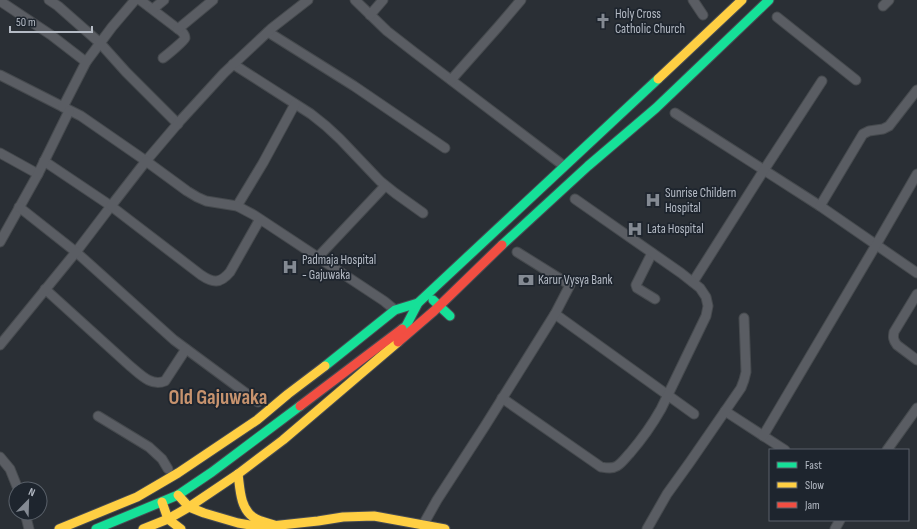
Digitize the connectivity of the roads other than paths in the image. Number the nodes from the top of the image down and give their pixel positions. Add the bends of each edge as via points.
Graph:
1 (49, 0) edge
2 (135, 0) edge
3 (140, 0) edge
4 (164, 0) edge
5 (213, 0) edge
6 (308, 0) edge
7 (355, 0) edge
8 (383, 0) edge
9 (694, 0) edge
10 (742, 0) edge
11 (769, 0) edge
12 (0, 1) edge
13 (519, 1) edge
14 (153, 9) junction
15 (370, 15) junction
16 (703, 15) dead end
17 (777, 17) dead end
18 (178, 29) junction
19 (268, 32) junction
20 (100, 43) junction
21 (163, 58) dead end
22 (86, 62) junction
23 (233, 64) junction
24 (0, 75) edge
25 (450, 80) junction
26 (856, 80) dead end
27 (822, 81) dead end
28 (917, 90) edge
29 (296, 104) junction
30 (66, 109) junction
31 (675, 113) dead end
32 (178, 124) junction
33 (445, 148) dead end
34 (0, 153) edge
35 (44, 160) junction
36 (146, 161) junction
37 (564, 166) junction
38 (764, 170) junction
39 (38, 174) junction
40 (917, 174) edge
41 (385, 186) junction
42 (575, 199) dead end
43 (111, 206) junction
44 (237, 206) junction
45 (820, 206) junction
46 (19, 207) junction
47 (423, 213) dead end
48 (260, 219) junction
49 (2, 232) edge
50 (0, 242) edge
51 (876, 245) junction
52 (76, 252) junction
53 (517, 252) dead end
54 (652, 253) junction
55 (318, 257) junction
56 (917, 273) edge
57 (693, 282) junction
58 (45, 289) junction
59 (917, 294) edge
60 (426, 295) junction
61 (655, 299) dead end
62 (418, 302) junction
63 (439, 306) junction
64 (395, 310) junction
65 (555, 314) junction
66 (450, 316) dead end
67 (744, 318) dead end
68 (0, 345) edge
69 (186, 349) junction
70 (917, 360) edge
71 (668, 396) junction
72 (502, 398) junction
73 (258, 402) dead end
74 (917, 408) edge
75 (725, 411) junction
76 (694, 414) dead end
77 (98, 416) dead end
78 (763, 436) junction
79 (783, 449) edge
80 (888, 449) edge
81 (0, 457) edge
82 (168, 469) dead end
83 (238, 474) junction
84 (15, 481) edge
85 (178, 495) junction
86 (162, 502) junction
87 (189, 507) junction
88 (168, 519) junction
89 (423, 525) junction
90 (277, 526) junction
91 (59, 529) edge
92 (97, 529) edge
93 (143, 529) edge
94 (169, 529) edge
95 (180, 529) edge
96 (445, 529) edge
97 (647, 529) edge

1 - 20 street
2 - 20 street
3 - 14 street
4 - 14 street
5 - 18 street
6 - 19 street
7 - 15 street
8 - 15 street
9 - 16 street
10 - 37 main road
11 - 63 main road via 656,108 577,176
12 - 22 street
13 - 25 street
14 - 18 street
15 - 25 street
17 - 26 street
18 - 21 street via 184,34 184,40
19 - 23 street
19 - 33 street
20 - 22 street
20 - 32 street
22 - 30 street
23 - 29 street
23 - 32 street
24 - 30 street
25 - 37 street
27 - 38 street
28 - 45 street via 889,126 863,134
29 - 41 street via 326,126
29 - 44 street
30 - 35 street
30 - 36 street via 81,116
31 - 38 street
32 - 36 street
34 - 39 street
35 - 39 street
35 - 43 street
36 - 43 street
36 - 44 street via 197,197
37 - 60 main road
38 - 45 street
38 - 57 street
39 - 46 street
40 - 51 street
41 - 47 street
41 - 55 street
42 - 54 street
43 - 48 street via 201,275 214,281 220,281 230,272
43 - 52 street
44 - 48 street
45 - 51 street
46 - 49 street
46 - 52 street
48 - 55 street
49 - 50 street
51 - 56 street
51 - 78 street
52 - 58 street
52 - 69 street
53 - 65 street via 570,285
54 - 57 street
54 - 61 street via 636,285
55 - 64 street
57 - 71 street via 706,297 706,316
58 - 68 street
58 - 69 street via 149,381 165,381
59 - 70 street via 893,337 897,345
60 - 62 main road
60 - 63 main road
62 - 64 main road
62 - 85 main road via 406,326
63 - 66 main road
63 - 83 main road via 309,419
64 - 91 main road via 257,420 178,473 137,497
65 - 71 street
65 - 72 street
67 - 75 street via 746,372 741,388
69 - 73 street
71 - 72 street via 654,422 623,462 609,468 601,467
71 - 76 street
72 - 89 street
74 - 80 street
75 - 78 street
75 - 97 street via 667,494
77 - 82 street via 149,447
78 - 79 street
81 - 84 street via 10,469
83 - 87 main road
83 - 90 main road via 245,509 253,517
85 - 86 main road
85 - 87 main road
86 - 88 main road
86 - 92 main road
87 - 88 main road
87 - 90 main road via 238,523 262,527
88 - 93 main road
88 - 94 street
88 - 95 main road
89 - 90 main road via 374,516 359,516
89 - 96 main road

